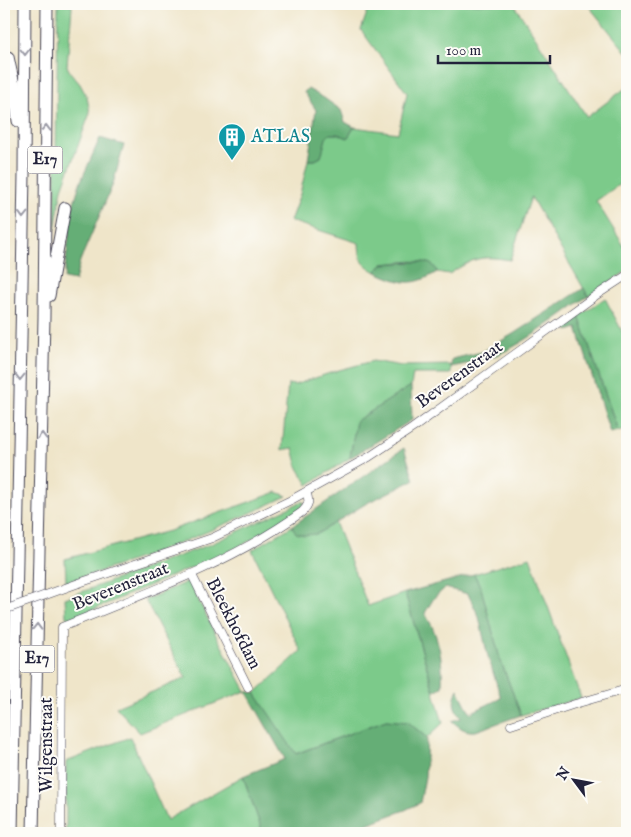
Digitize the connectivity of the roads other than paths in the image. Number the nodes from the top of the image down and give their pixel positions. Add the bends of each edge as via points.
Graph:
1 (25, 4) edge
2 (47, 4) edge
3 (8, 57) dead end
4 (24, 174) junction
5 (64, 208) dead end
6 (627, 275) edge
7 (44, 317) junction
8 (306, 492) junction
9 (192, 575) junction
10 (4, 610) edge
11 (62, 627) joint
12 (248, 687) dead end
13 (627, 689) edge
14 (511, 725) dead end
15 (12, 833) edge
16 (33, 833) edge
17 (61, 833) edge

1 -> 4 highway, E17
7 -> 2 highway, E17
3 - 4 highway
4 -> 15 highway, E17
5 - 7 highway
6 - 8 street, Beverenstraat via 413,428
16 -> 7 highway, E17
8 - 9 street, Beverenstraat via 307,508 296,517
8 - 10 street, Beverenstraat, bridge via 212,538
9 - 11 street, Beverenstraat
9 - 12 street, Bleekhofdam
11 - 17 street, Wilgenstraat
13 - 14 street

